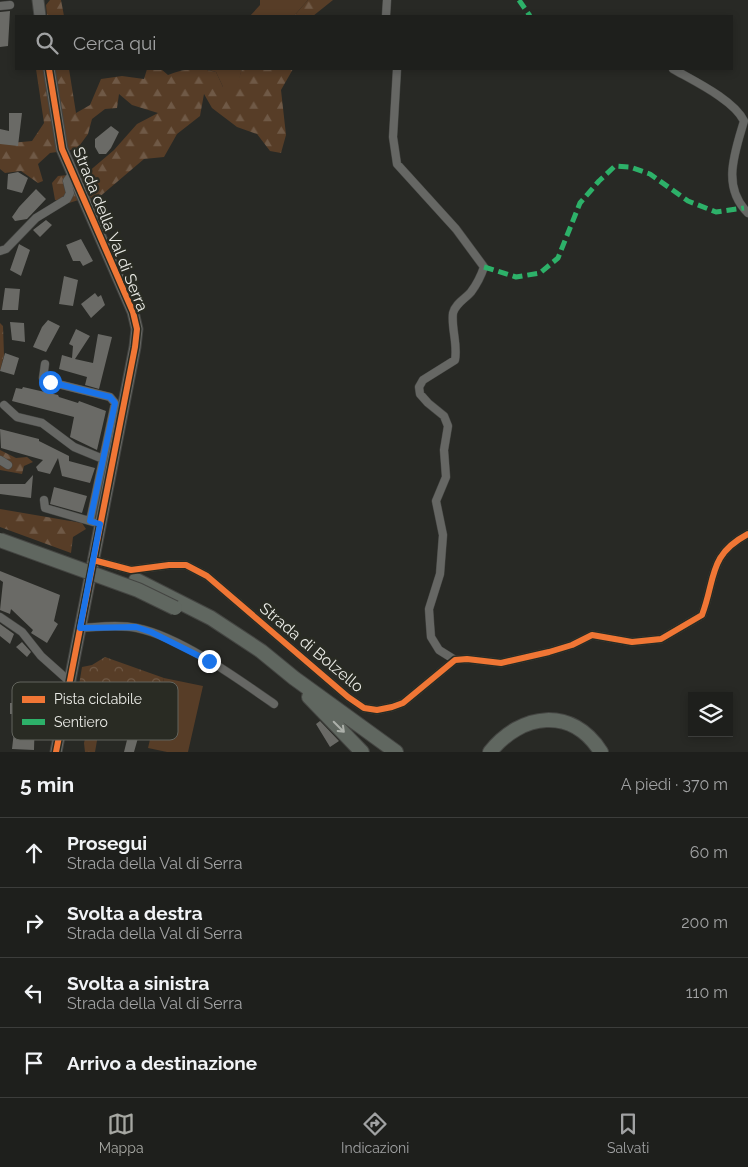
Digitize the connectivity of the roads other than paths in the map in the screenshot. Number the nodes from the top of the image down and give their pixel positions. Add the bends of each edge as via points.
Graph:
1 (38, 0) edge
2 (387, 0) edge
3 (10, 5) dead end
4 (0, 6) edge
5 (40, 15) edge
6 (386, 15) edge
7 (49, 70) edge
8 (398, 70) edge
9 (675, 70) edge
10 (73, 173) junction
11 (748, 212) edge
12 (0, 251) edge
13 (45, 364) dead end
14 (4, 405) dead end
15 (103, 459) junction
16 (0, 460) edge
17 (8, 465) dead end
18 (44, 500) dead end
19 (95, 523) junction
20 (0, 531) edge
21 (748, 534) edge
22 (0, 540) edge
23 (93, 560) junction
24 (176, 604) junction
25 (0, 617) edge
26 (80, 628) junction
27 (455, 660) junction
28 (294, 678) junction
29 (69, 681) joint
30 (274, 704) dead end
31 (600, 751) edge
32 (362, 752) edge
33 (396, 752) edge
34 (490, 752) edge

1 - 5 street
2 - 6 street
3 - 4 street
7 - 10 street, Strada della Val di Serra via 62,148
8 - 27 street via 393,137 397,164 456,229 484,267 471,292 453,313 457,348 455,360 423,380 419,387 420,394 444,416 448,426 444,450 446,477 436,502 443,535 440,574 429,609 431,637 439,650
9 - 11 street via 740,112 744,121 730,171 735,194
10 - 12 street via 68,181 70,193 67,199 47,210
10 - 19 street, Strada della Val di Serra via 133,312 137,329
13 - 15 street, Strada della Val di Serra via 43,378 50,382 110,397 115,403
14 - 15 street via 17,417 42,423 74,447
15 - 19 street, Strada della Val di Serra
16 - 17 street
18 - 19 street via 45,508
19 - 23 street, Strada della Val di Serra
20 - 24 highway via 136,580
21 - 27 street via 732,542 722,553 702,615 661,639 632,642 592,635 549,652 500,663
22 - 24 highway, bridge
23 - 26 street, Strada della Val di Serra
23 - 27 street, Strada di Bolzello via 131,570 186,565 207,576 364,708 377,710 403,703
24 - 28 highway
25 - 29 street via 22,632 41,656
26 - 29 street, Strada della Val di Serra
26 - 30 street via 128,627 151,632 209,661
28 -> 32 highway
28 - 33 highway
31 - 34 highway via 583,731 563,722 544,719 524,723 507,734

